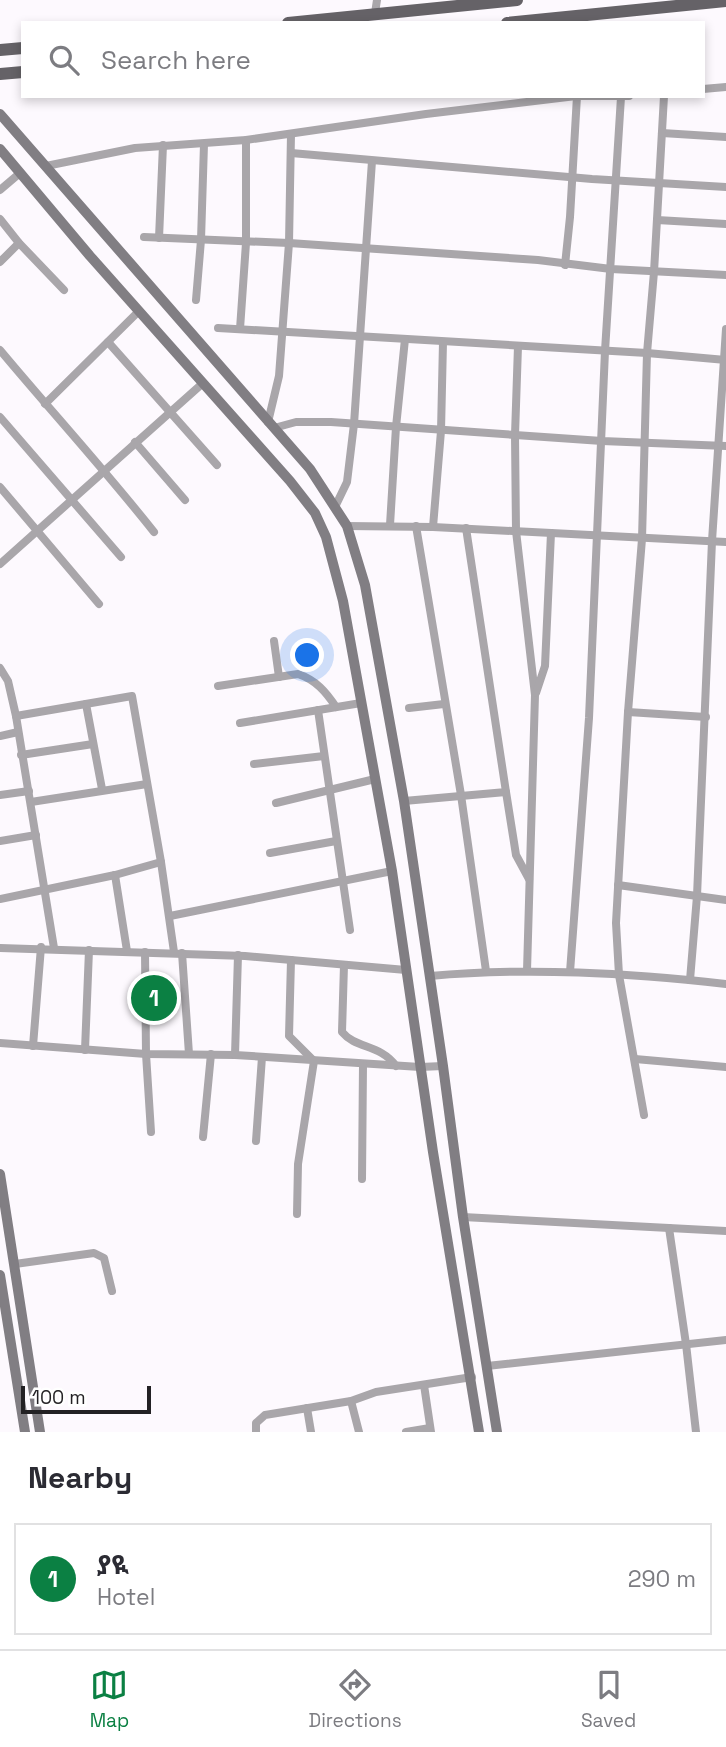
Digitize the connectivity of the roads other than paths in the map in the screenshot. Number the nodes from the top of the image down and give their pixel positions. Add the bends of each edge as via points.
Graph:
1 (517, 0) edge
2 (726, 1) edge
3 (376, 6) edge
4 (577, 20) edge
5 (298, 21) edge
6 (553, 21) edge
7 (21, 48) edge
8 (0, 50) edge
9 (21, 73) edge
10 (2, 78) edge
11 (726, 87) edge
12 (705, 89) edge
13 (563, 98) edge
14 (578, 98) edge
15 (621, 98) edge
16 (664, 98) edge
17 (0, 114) edge
18 (662, 133) junction
19 (291, 134) junction
20 (726, 137) edge
21 (246, 140) junction
22 (204, 144) junction
23 (163, 145) junction
24 (0, 149) edge
25 (291, 153) junction
26 (372, 161) junction
27 (46, 166) junction
28 (20, 173) junction
29 (571, 177) junction
30 (615, 180) junction
31 (660, 183) junction
32 (726, 187) edge
33 (0, 190) edge
34 (0, 219) edge
35 (657, 220) junction
36 (726, 224) edge
37 (144, 237) dead end
38 (159, 238) junction
39 (201, 240) junction
40 (19, 243) junction
41 (246, 243) junction
42 (289, 243) junction
43 (365, 249) junction
44 (0, 262) edge
45 (565, 265) junction
46 (611, 269) junction
47 (654, 272) junction
48 (726, 275) edge
49 (64, 290) dead end
50 (196, 300) dead end
51 (139, 311) junction
52 (218, 328) dead end
53 (240, 329) junction
54 (726, 329) edge
55 (283, 332) junction
56 (359, 336) junction
57 (405, 339) junction
58 (108, 342) junction
59 (443, 342) junction
60 (518, 346) junction
61 (0, 350) edge
62 (605, 351) junction
63 (647, 353) junction
64 (725, 360) edge
65 (203, 383) junction
66 (45, 404) junction
67 (170, 412) junction
68 (0, 417) edge
69 (354, 424) junction
70 (271, 425) junction
71 (396, 427) junction
72 (441, 431) junction
73 (515, 435) junction
74 (603, 441) junction
75 (135, 442) junction
76 (645, 442) junction
77 (722, 446) edge
78 (217, 465) dead end
79 (104, 469) junction
80 (0, 486) edge
81 (72, 499) junction
82 (185, 500) dead end
83 (335, 506) junction
84 (390, 525) junction
85 (347, 526) junction
86 (416, 526) junction
87 (433, 527) junction
88 (466, 528) junction
89 (37, 530) junction
90 (516, 531) junction
91 (154, 532) dead end
92 (551, 533) junction
93 (598, 536) junction
94 (642, 539) junction
95 (712, 541) junction
96 (726, 542) edge
97 (121, 557) dead end
98 (1, 561) edge
99 (99, 604) dead end
100 (274, 640) dead end
101 (0, 668) edge
102 (279, 677) junction
103 (218, 686) dead end
104 (535, 695) junction
105 (361, 703) junction
106 (86, 704) junction
107 (444, 704) junction
108 (336, 707) junction
109 (410, 708) dead end
110 (318, 710) junction
111 (628, 712) junction
112 (16, 716) junction
113 (706, 717) junction
114 (240, 723) dead end
115 (18, 733) junction
116 (0, 736) edge
117 (93, 744) junction
118 (21, 755) junction
119 (324, 756) junction
120 (254, 764) dead end
121 (375, 779) junction
122 (147, 784) junction
123 (102, 789) junction
124 (328, 790) junction
125 (29, 791) junction
126 (506, 792) junction
127 (0, 795) edge
128 (461, 795) junction
129 (404, 801) junction
130 (32, 802) junction
131 (276, 803) dead end
132 (36, 835) junction
133 (0, 841) edge
134 (336, 841) junction
135 (270, 853) dead end
136 (161, 862) junction
137 (392, 871) junction
138 (116, 875) junction
139 (530, 880) junction
140 (342, 883) junction
141 (618, 885) junction
142 (44, 890) junction
143 (697, 896) junction
144 (0, 899) edge
145 (726, 900) edge
146 (170, 916) junction
147 (350, 930) dead end
148 (41, 947) junction
149 (0, 948) edge
150 (54, 948) junction
151 (89, 950) junction
152 (127, 951) junction
153 (145, 952) junction
154 (178, 953) junction
155 (238, 955) junction
156 (291, 960) junction
157 (344, 965) junction
158 (406, 970) junction
159 (486, 971) junction
160 (527, 971) junction
161 (570, 972) junction
162 (619, 975) junction
163 (430, 976) junction
164 (690, 980) junction
165 (726, 984) edge
166 (0, 1043) edge
167 (33, 1046) junction
168 (85, 1050) junction
169 (146, 1054) junction
170 (189, 1054) junction
171 (211, 1054) junction
172 (235, 1055) junction
173 (262, 1057) junction
174 (635, 1059) junction
175 (314, 1061) junction
176 (363, 1064) junction
177 (396, 1066) junction
178 (443, 1066) junction
179 (420, 1067) junction
180 (726, 1067) edge
181 (644, 1115) dead end
182 (151, 1132) dead end
183 (203, 1137) dead end
184 (256, 1141) dead end
185 (0, 1174) edge
186 (362, 1179) dead end
187 (297, 1214) dead end
188 (463, 1217) junction
189 (668, 1228) junction
190 (726, 1231) edge
191 (15, 1264) junction
192 (0, 1275) edge
193 (112, 1292) dead end
194 (726, 1340) edge
195 (686, 1344) junction
196 (487, 1366) junction
197 (471, 1377) junction
198 (424, 1385) junction
199 (351, 1401) junction
200 (307, 1408) junction
201 (430, 1430) edge
202 (25, 1432) edge
203 (40, 1432) edge
204 (256, 1432) edge
205 (310, 1432) edge
206 (359, 1432) edge
207 (406, 1432) edge
208 (480, 1432) edge
209 (497, 1432) edge
210 (696, 1432) edge

1 - 3 main road
2 - 4 main road
3 - 5 main road
4 - 6 main road
7 - 8 main road
9 - 10 main road
11 - 12 street
13 - 19 street
14 - 29 street
15 - 30 street
16 - 18 street
17 - 27 main road
18 - 20 street
18 - 31 street
19 - 21 street
19 - 25 street
21 - 22 street
21 - 41 street
22 - 23 street
22 - 39 street
23 - 27 street
23 - 38 street
24 - 28 main road
25 - 26 street
25 - 42 street
26 - 29 street
26 - 43 street
27 - 70 main road
28 - 33 street
28 - 51 main road
29 - 30 street
29 - 45 street
30 - 31 street
30 - 46 street
31 - 32 street
31 - 35 street
34 - 40 street
35 - 36 street
35 - 47 street
37 - 38 street
38 - 39 street
39 - 41 street
39 - 50 street
40 - 44 street
40 - 49 street
41 - 42 street
41 - 53 street
42 - 43 street
42 - 55 street
43 - 45 street
43 - 56 street
45 - 46 street
46 - 47 street
46 - 62 street
47 - 48 street
47 - 63 street
51 - 58 street
51 - 65 main road
52 - 53 street
53 - 55 street
54 - 64 street
55 - 56 street
55 - 70 street
56 - 57 street
56 - 69 street
57 - 59 street
57 - 71 street
58 - 66 street
58 - 67 street
59 - 60 street
59 - 72 street
60 - 62 street
60 - 73 street
61 - 66 street
62 - 63 street
62 - 74 street
63 - 64 street
63 - 76 street
64 - 77 street
65 - 67 street
65 - 105 main road via 315,513 343,601
66 - 79 street
67 - 75 street
67 - 78 street
68 - 81 street
69 - 70 street
69 - 71 street
69 - 83 street via 347,482
70 - 83 main road
71 - 72 street
71 - 84 street
72 - 73 street
72 - 87 street
73 - 74 street
73 - 90 street
74 - 76 street
74 - 93 street
75 - 79 street
75 - 82 street
76 - 77 street
76 - 94 street
77 - 95 street
79 - 81 street
79 - 91 street
80 - 89 street
81 - 89 street
81 - 97 street
83 - 85 main road
84 - 85 street
84 - 86 street
85 - 129 main road via 365,585
86 - 87 street
86 - 107 street
87 - 88 street
88 - 90 street
88 - 126 street
89 - 98 street
89 - 99 street
90 - 92 street
90 - 104 street
92 - 93 street
92 - 104 street via 545,666
93 - 94 street
93 - 161 street
94 - 95 street
94 - 111 street
95 - 96 street
95 - 113 street
100 - 102 street
101 - 112 street
102 - 103 street
102 - 108 street via 298,674 310,679 327,692
104 - 139 street
105 - 108 street
105 - 121 main road
106 - 112 street
106 - 117 street
106 - 122 street via 132,696
107 - 109 street
107 - 128 street
108 - 110 street
110 - 114 street
110 - 119 street
111 - 113 street
111 - 141 street
112 - 115 street
113 - 143 street
115 - 116 street
115 - 118 street
117 - 118 street
117 - 123 street
118 - 125 street
119 - 120 street
119 - 124 street
121 - 124 street
121 - 137 main road
122 - 123 street
122 - 136 street
123 - 130 street
124 - 131 street
124 - 134 street
125 - 127 street
125 - 130 street
126 - 128 street
126 - 139 street via 516,855
128 - 129 street
128 - 159 street
129 - 163 main road
130 - 132 street
132 - 133 street
132 - 142 street
134 - 135 street
134 - 140 street
136 - 138 street
136 - 146 street
137 - 140 street
137 - 158 main road
138 - 142 street
138 - 152 street
139 - 160 street
140 - 146 street
140 - 147 street
141 - 143 street
141 - 162 street
142 - 144 street
142 - 150 street
143 - 145 street
143 - 164 street
146 - 154 street
148 - 149 street
148 - 150 street
148 - 167 street
150 - 151 street
151 - 152 street
151 - 168 street
152 - 153 street
153 - 154 street
153 - 169 street
154 - 155 street
154 - 170 street
155 - 156 street
155 - 172 street
156 - 157 street
156 - 175 street via 289,1036
157 - 158 street
157 - 177 street via 342,1032 383,1052
158 - 179 main road
159 - 160 street
159 - 163 street
160 - 161 street
161 - 162 street
162 - 164 street
162 - 174 street
163 - 178 main road
164 - 165 street
166 - 167 street
167 - 168 street
168 - 169 street
169 - 170 street
169 - 182 street
170 - 171 street
171 - 172 street
171 - 183 street
172 - 173 street
173 - 175 street
173 - 184 street
174 - 180 street
174 - 181 street
175 - 176 street
175 - 187 street via 298,1164
176 - 177 street
176 - 186 street
177 - 179 street
178 - 179 street
178 - 188 main road
179 - 197 main road
185 - 191 main road
188 - 189 street
188 - 196 main road
189 - 190 street
189 - 195 street
191 - 193 street via 100,1254
191 - 203 main road
192 - 202 main road
194 - 195 street
195 - 196 street
195 - 210 street
196 - 209 main road
197 - 198 street
197 - 208 main road
198 - 199 street
198 - 201 street
199 - 200 street
199 - 206 street
200 - 204 street via 265,1415 256,1423
200 - 205 street
201 - 207 street

